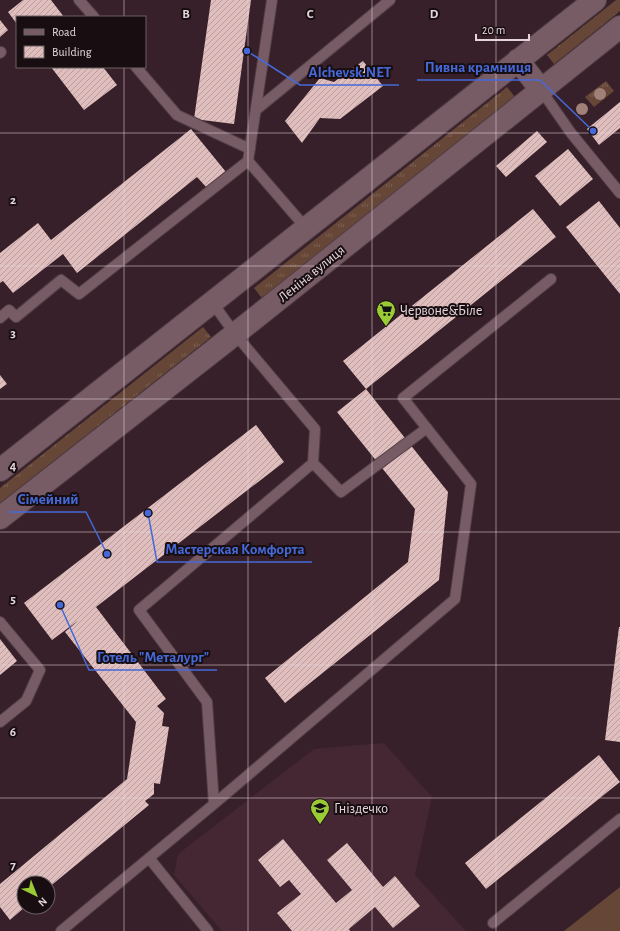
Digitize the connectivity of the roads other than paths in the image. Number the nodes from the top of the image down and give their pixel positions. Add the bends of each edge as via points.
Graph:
1 (79, 0) edge
2 (272, 0) edge
3 (390, 0) edge
4 (595, 0) edge
5 (93, 16) edge
6 (620, 27) edge
7 (518, 60) junction
8 (137, 68) edge
9 (541, 90) junction
10 (256, 110) junction
11 (250, 149) junction
12 (248, 162) junction
13 (620, 193) edge
14 (306, 228) junction
15 (551, 279) dead end
16 (212, 302) junction
17 (0, 318) edge
18 (235, 334) junction
19 (427, 428) junction
20 (313, 463) junction
21 (0, 470) edge
22 (0, 518) edge
23 (0, 622) edge
24 (0, 722) edge
25 (214, 804) junction
26 (620, 818) edge
27 (150, 858) junction
28 (493, 923) dead end
29 (61, 931) edge
30 (208, 931) edge

1 - 5 lane
2 - 10 lane
3 - 10 lane
4 - 7 street
6 - 9 street, Леніна вулиця
7 - 9 street
7 - 14 street
8 - 11 lane via 177,115
9 - 13 lane via 571,133
9 - 18 street, Леніна вулиця
10 - 11 lane
11 - 12 lane
12 - 14 lane
12 - 17 lane via 79,294 61,280 16,317 9,310
14 - 16 street
15 - 19 lane via 403,398
16 - 18 lane
16 - 21 street
18 - 20 lane via 315,430
18 - 22 street, Леніна вулиця
19 - 20 lane via 341,492
19 - 25 lane via 471,484 455,599
20 - 25 lane via 139,610 207,702
23 - 24 lane via 40,670 26,701
25 - 27 lane
26 - 28 lane
27 - 29 lane
27 - 30 lane

